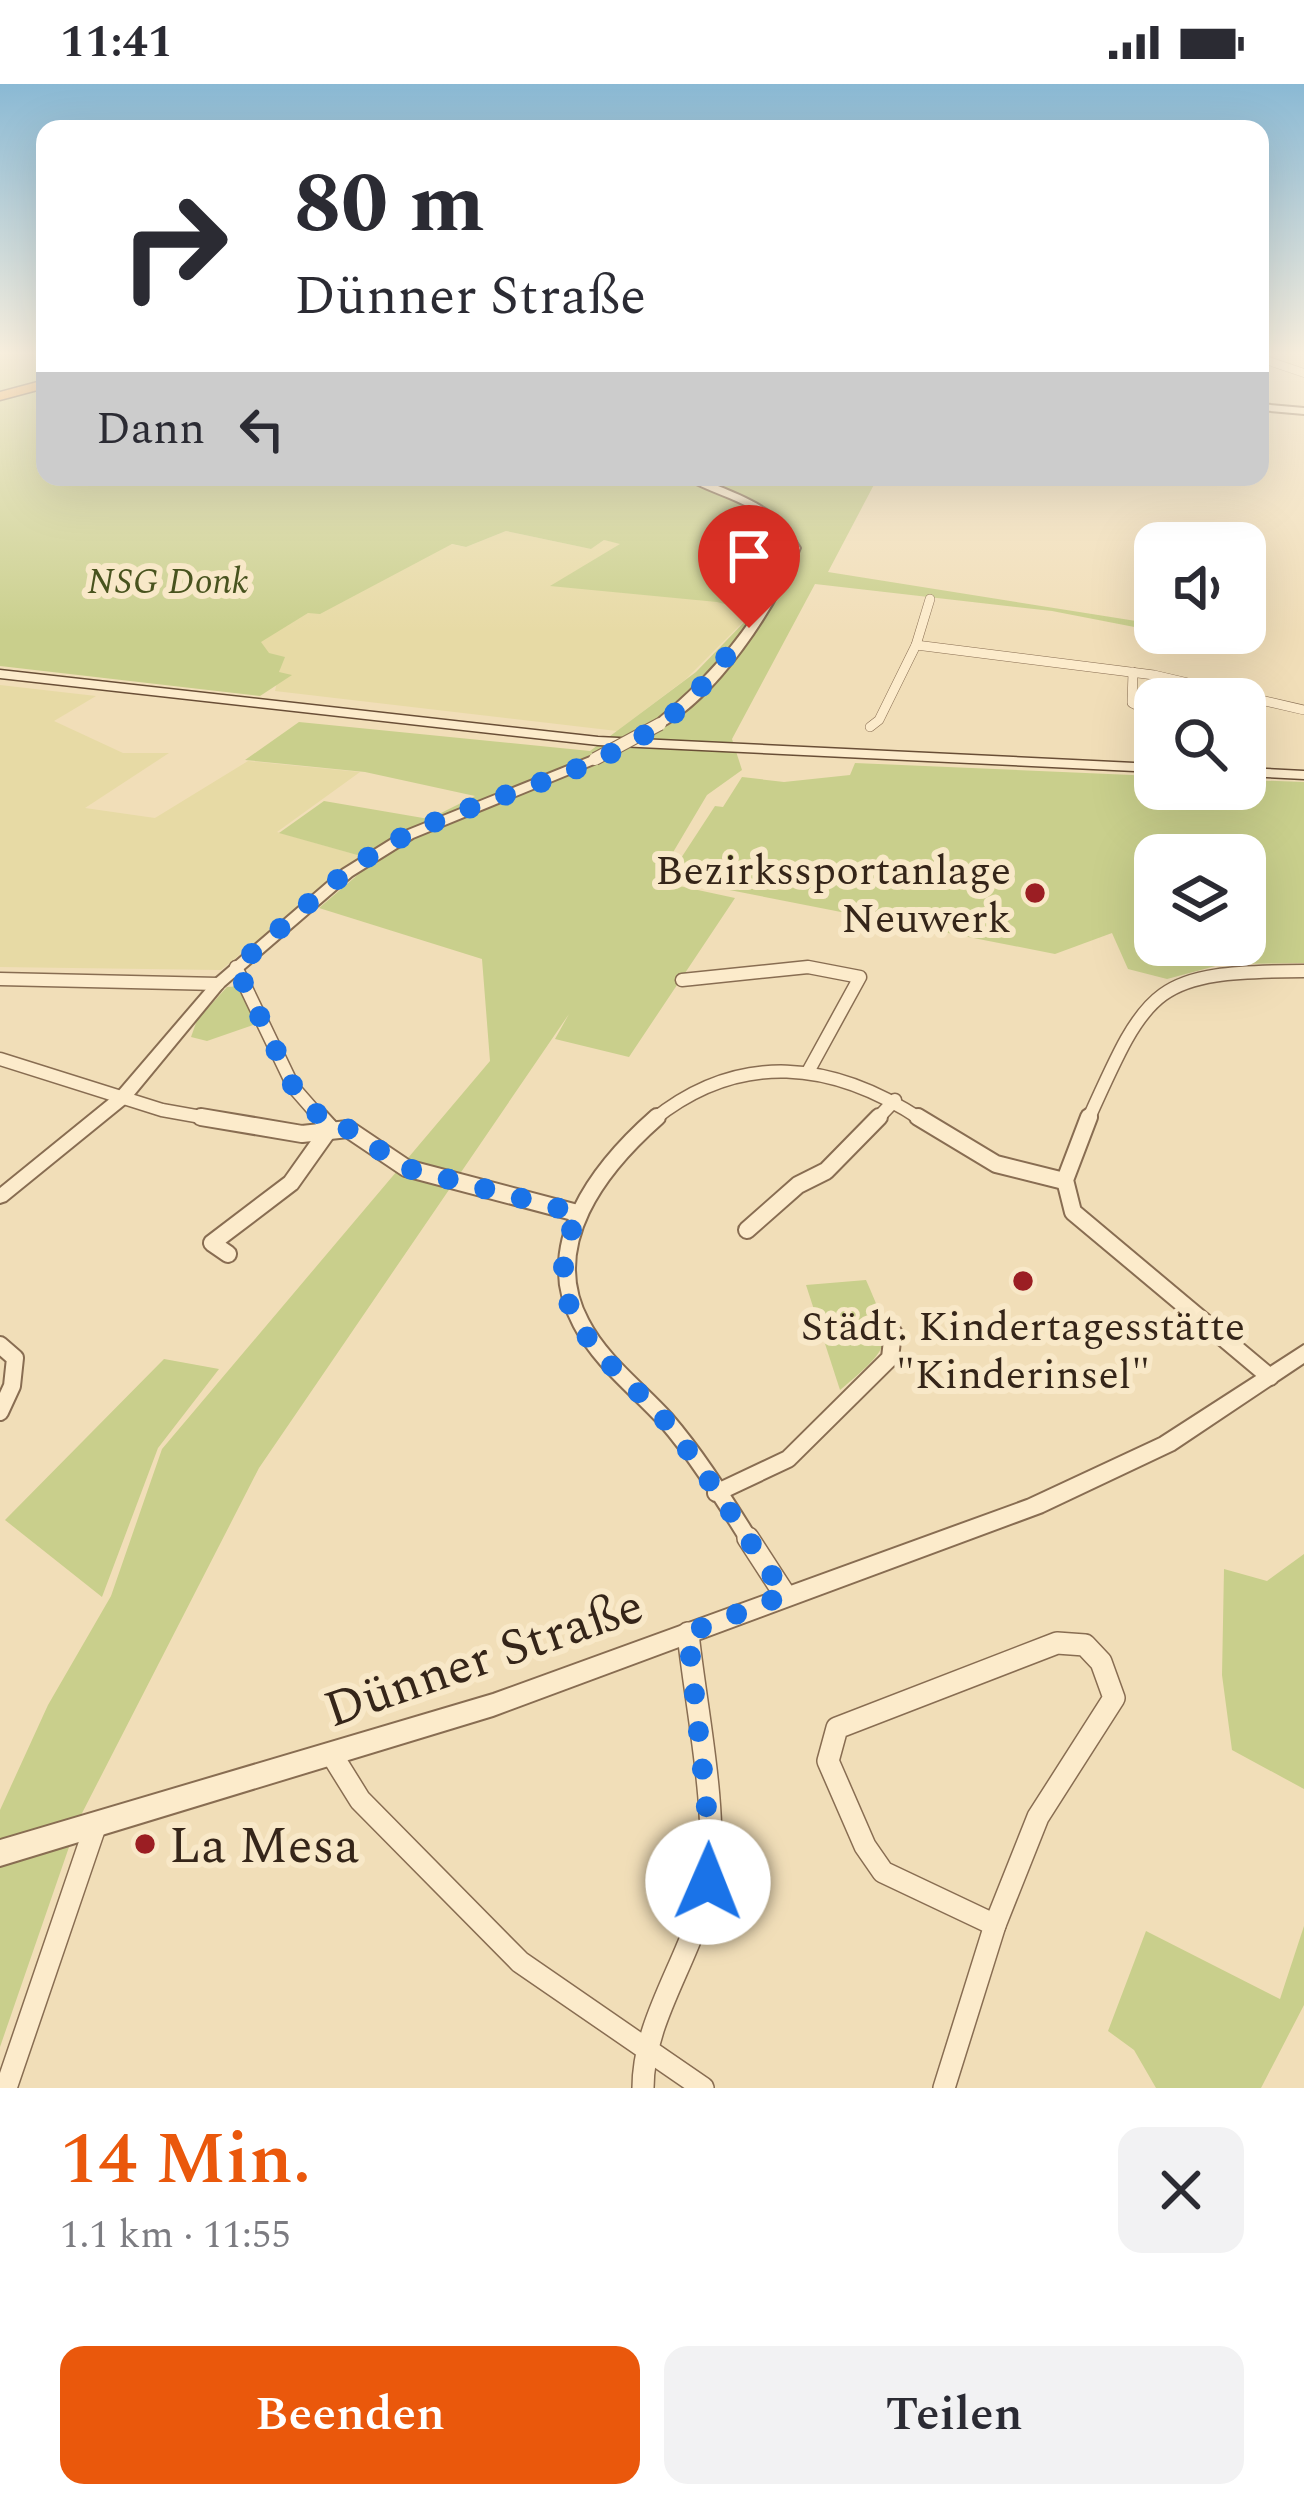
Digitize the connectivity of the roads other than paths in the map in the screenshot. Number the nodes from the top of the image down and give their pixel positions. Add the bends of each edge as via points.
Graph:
1 (709, 486) edge
2 (930, 599) dead end
3 (916, 645) junction
4 (1133, 672) junction
5 (0, 674) edge
6 (1134, 704) edge
7 (1304, 710) edge
8 (870, 727) dead end
9 (1134, 767) edge
10 (1266, 773) edge
11 (1304, 775) edge
12 (236, 967) junction
13 (1304, 971) edge
14 (0, 979) edge
15 (682, 980) dead end
16 (218, 983) junction
17 (0, 1059) edge
18 (809, 1070) junction
19 (123, 1097) junction
20 (895, 1100) junction
21 (330, 1128) junction
22 (1064, 1181) junction
23 (0, 1197) edge
24 (577, 1213) junction
25 (747, 1229) dead end
26 (228, 1254) dead end
27 (893, 1332) dead end
28 (0, 1345) edge
29 (1304, 1353) edge
30 (1270, 1377) junction
31 (0, 1412) edge
32 (716, 1493) junction
33 (785, 1595) junction
34 (688, 1633) junction
35 (332, 1755) junction
36 (95, 1827) junction
37 (0, 1853) edge
38 (995, 1925) junction
39 (643, 2046) junction
40 (6, 2088) edge
41 (643, 2088) edge
42 (703, 2088) edge
43 (944, 2088) edge

1 - 12 street, bridge via 757,506 795,548 749,628 692,697 595,759 387,846
2 - 3 street
3 - 4 street
3 - 8 street
4 - 6 street
4 - 7 street
5 - 9 main road via 559,738
10 - 11 main road
12 - 16 street
12 - 21 street via 294,1088
13 - 22 street via 1228,972 1156,994 1134,1024
14 - 16 street
15 - 18 street via 808,967 860,977
16 - 19 street
17 - 19 street
18 - 20 street
18 - 24 street via 748,1072 684,1096 636,1136
19 - 21 street via 302,1133
19 - 23 street
20 - 22 street via 1004,1172
20 - 25 street via 826,1171
21 - 24 street via 348,1129 406,1168
21 - 26 street via 291,1184 212,1244
22 - 30 street via 1071,1211 1086,1228
24 - 32 street via 563,1266 566,1295 601,1354 673,1430
27 - 32 street via 890,1358 788,1460
28 - 31 street via 15,1358 13,1391
29 - 30 street, Dünner Straße
30 - 33 street, Dünner Straße via 1106,1475
32 - 33 street
33 - 34 street, Dünner Straße
34 - 35 street, Dünner Straße
34 - 39 street via 708,1882
35 - 36 street, Dünner Straße
35 - 39 street via 360,1800 520,1962
36 - 37 street, Dünner Straße
36 - 40 street
38 - 38 street via 1037,1817 1114,1698 1085,1645 1057,1643 837,1728 830,1742 828,1761 883,1872
38 - 43 street
39 - 41 street
39 - 42 street

